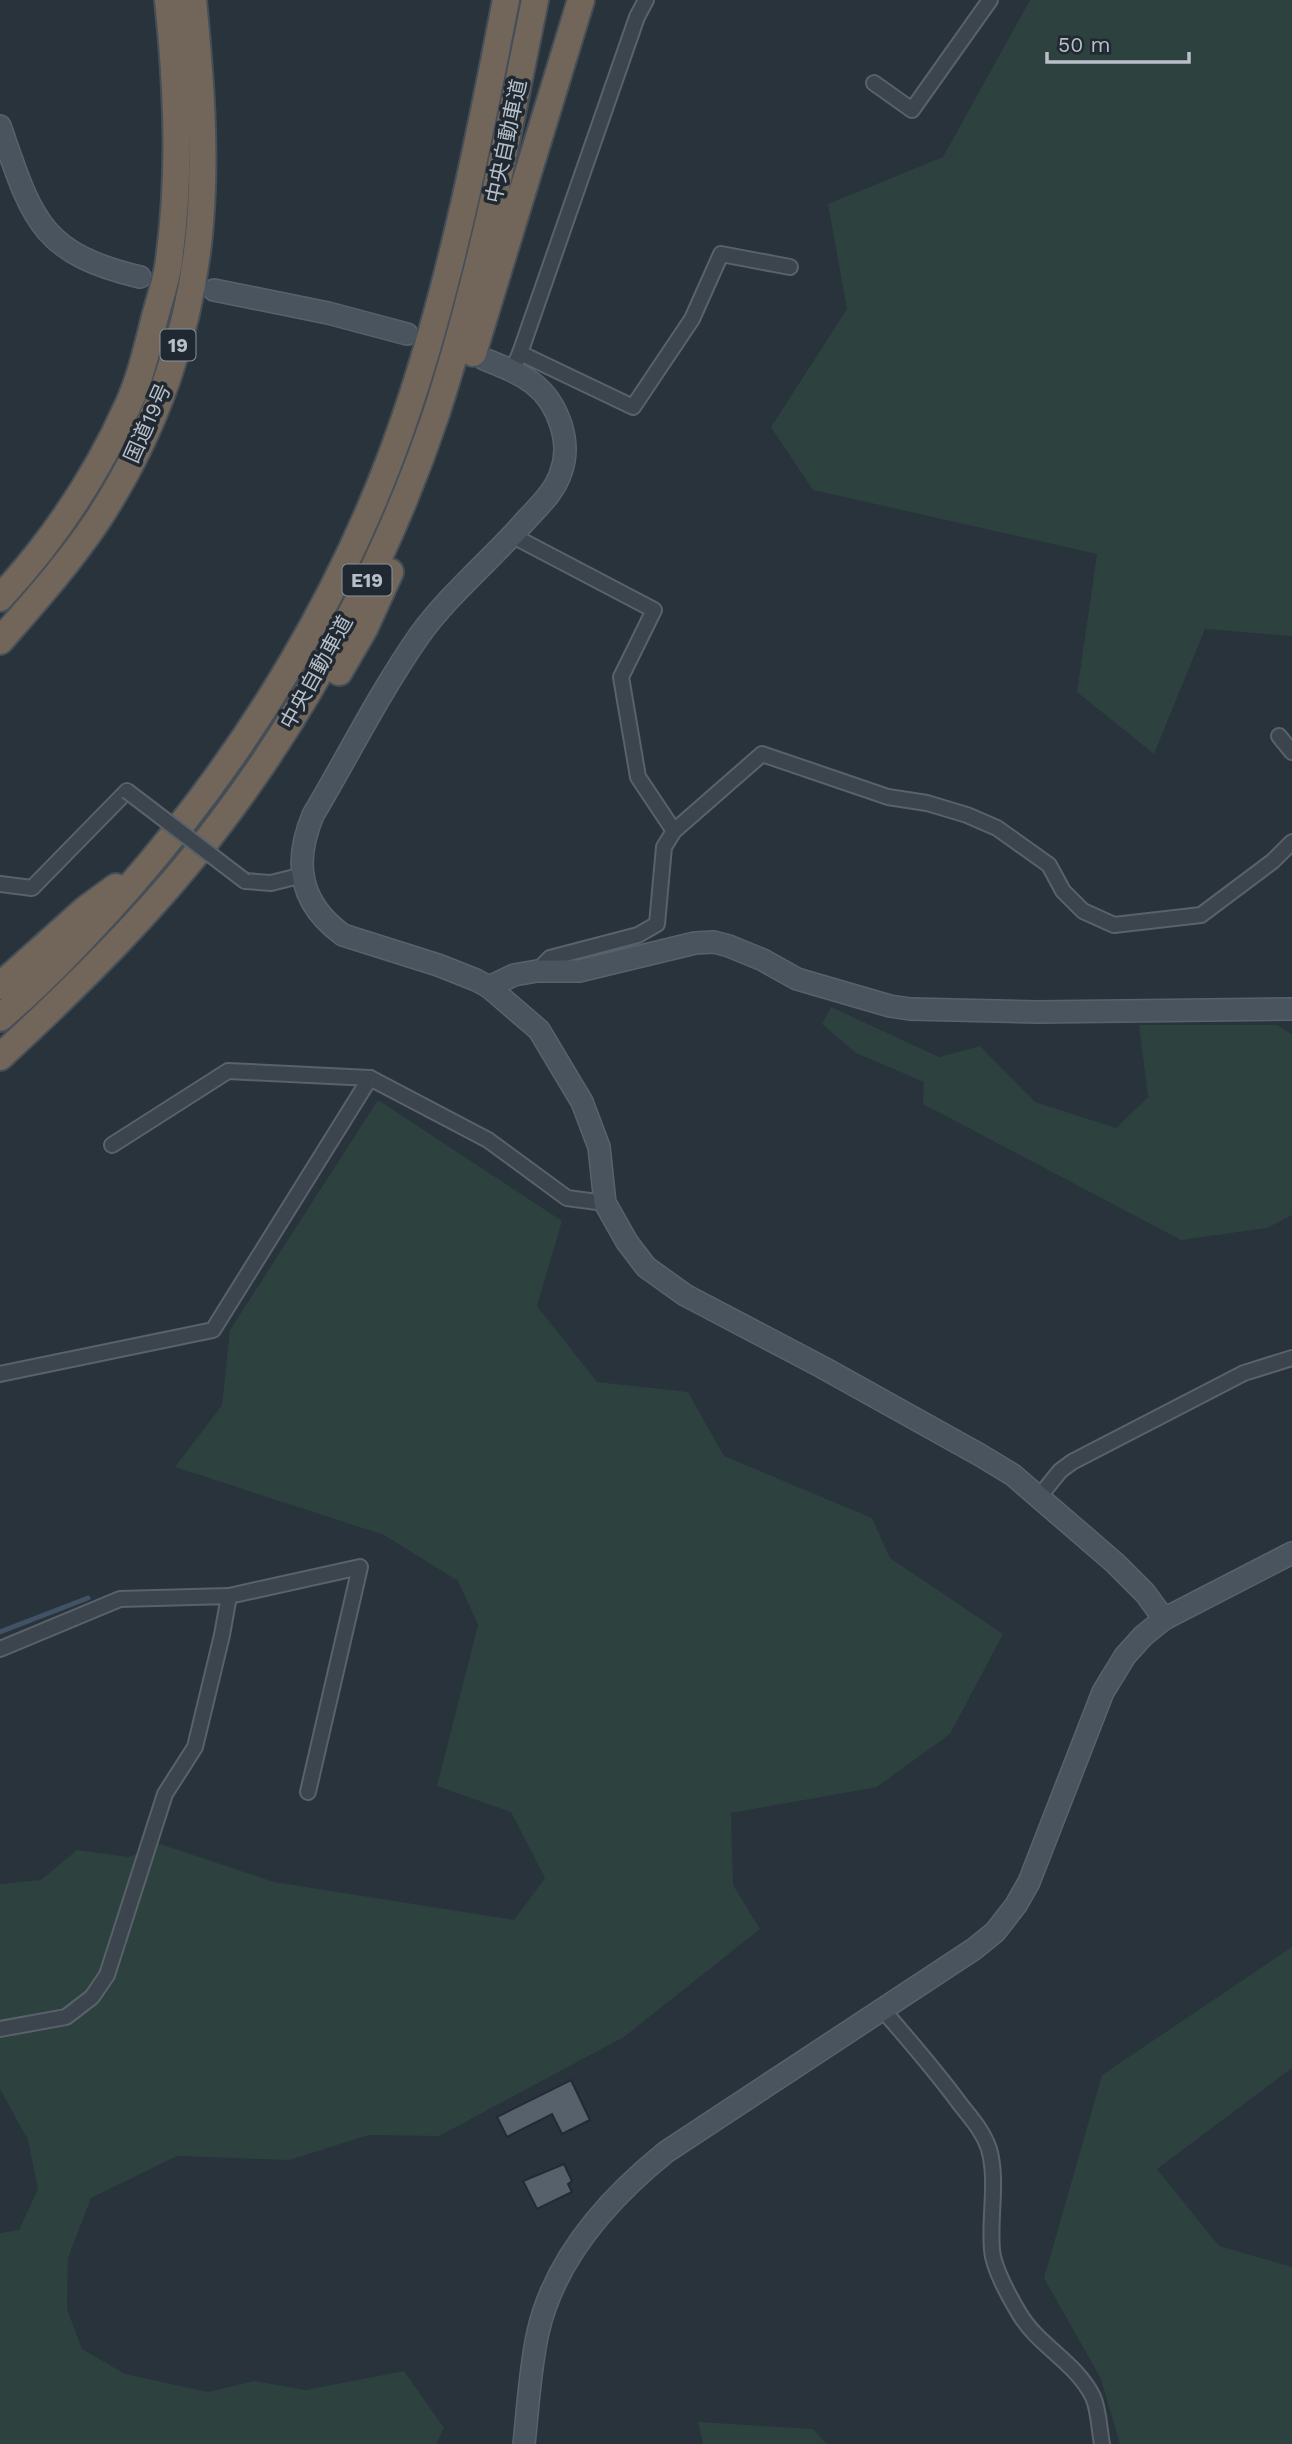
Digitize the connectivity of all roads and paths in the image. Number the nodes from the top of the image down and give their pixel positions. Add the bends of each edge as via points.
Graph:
1 (168, 0) edge
2 (193, 0) edge
3 (506, 0) edge
4 (535, 0) edge
5 (581, 0) edge
6 (646, 0) edge
7 (990, 0) edge
8 (874, 83) dead end
9 (0, 127) edge
10 (790, 267) dead end
11 (140, 277) dead end
12 (214, 290) dead end
13 (407, 334) dead end
14 (484, 359) dead end
15 (516, 362) junction
16 (513, 536) junction
17 (0, 597) edge
18 (0, 641) edge
19 (286, 727) junction
20 (1279, 736) dead end
21 (1292, 752) edge
22 (674, 831) junction
23 (1292, 842) edge
24 (152, 862) junction
25 (303, 875) junction
26 (0, 884) edge
27 (537, 971) junction
28 (0, 986) edge
29 (489, 987) junction
30 (1292, 1009) edge
31 (0, 1018) edge
32 (0, 1057) edge
33 (370, 1078) junction
34 (112, 1145) dead end
35 (605, 1203) junction
36 (1292, 1357) edge
37 (0, 1374) edge
38 (1039, 1497) junction
39 (1292, 1553) edge
40 (229, 1596) junction
41 (1164, 1619) junction
42 (0, 1649) edge
43 (308, 1792) dead end
44 (881, 2009) junction
45 (0, 2029) edge
46 (524, 2444) edge
47 (1102, 2444) edge

1 - 17 highway, 国道19号 / 19 via 175,64 177,180 169,263 150,338 130,401 101,460 66,518
2 - 18 highway, 国道19号 / 19 via 201,92 201,222 177,349 132,460 97,521
3 - 24 highway, 中央自動車道 / E19 via 434,325 408,411 366,517 311,629 245,739
4 - 19 highway, 中央自動車道 / E19 via 486,234 434,418 388,536 339,636
5 - 19 highway via 447,435 364,629 330,688
6 - 15 street
7 - 8 street via 912,110
9 - 11 street via 34,215 54,239 71,253 104,268
10 - 15 street via 721,254 692,318 633,407
12 - 13 street
14 - 15 street
15 - 16 street via 555,409 565,458 555,486
16 - 22 street via 654,610 621,677 638,777
16 - 25 street via 453,595 403,661 313,815 302,847
19 - 32 highway, 中央自動車道 / E19 via 221,822 174,880 110,951
20 - 21 street
22 - 23 street via 762,754 997,828 1049,865 1063,891 1083,911 1114,925 1201,915
22 - 27 street via 664,847 657,924 638,936 550,958
24 - 28 highway via 86,909
24 - 31 highway, 中央自動車道 / E19 via 96,926
25 - 26 street, bridge via 271,883 245,881 127,790 32,888
25 - 29 street via 314,906 344,935
27 - 29 street
27 - 30 street via 579,971 713,942 763,960 797,979 910,1009
29 - 35 street via 539,1030 582,1102 599,1147
33 - 34 street via 229,1071
33 - 35 street via 488,1140 567,1198
33 - 37 street via 212,1330
35 - 38 street via 646,1267 685,1295 980,1455
36 - 38 street via 1244,1373 1072,1462
38 - 41 street via 1115,1563
39 - 41 street
40 - 42 street via 120,1599
40 - 43 street via 360,1567
40 - 45 street via 195,1747 165,1794 107,1975 92,1997 66,2017
41 - 44 street via 1112,1673 1016,1905 974,1949
44 - 46 street via 666,2152 608,2205 568,2257 538,2329
44 - 47 street via 982,2132 993,2167 992,2252 1024,2320 1082,2379 1094,2399

